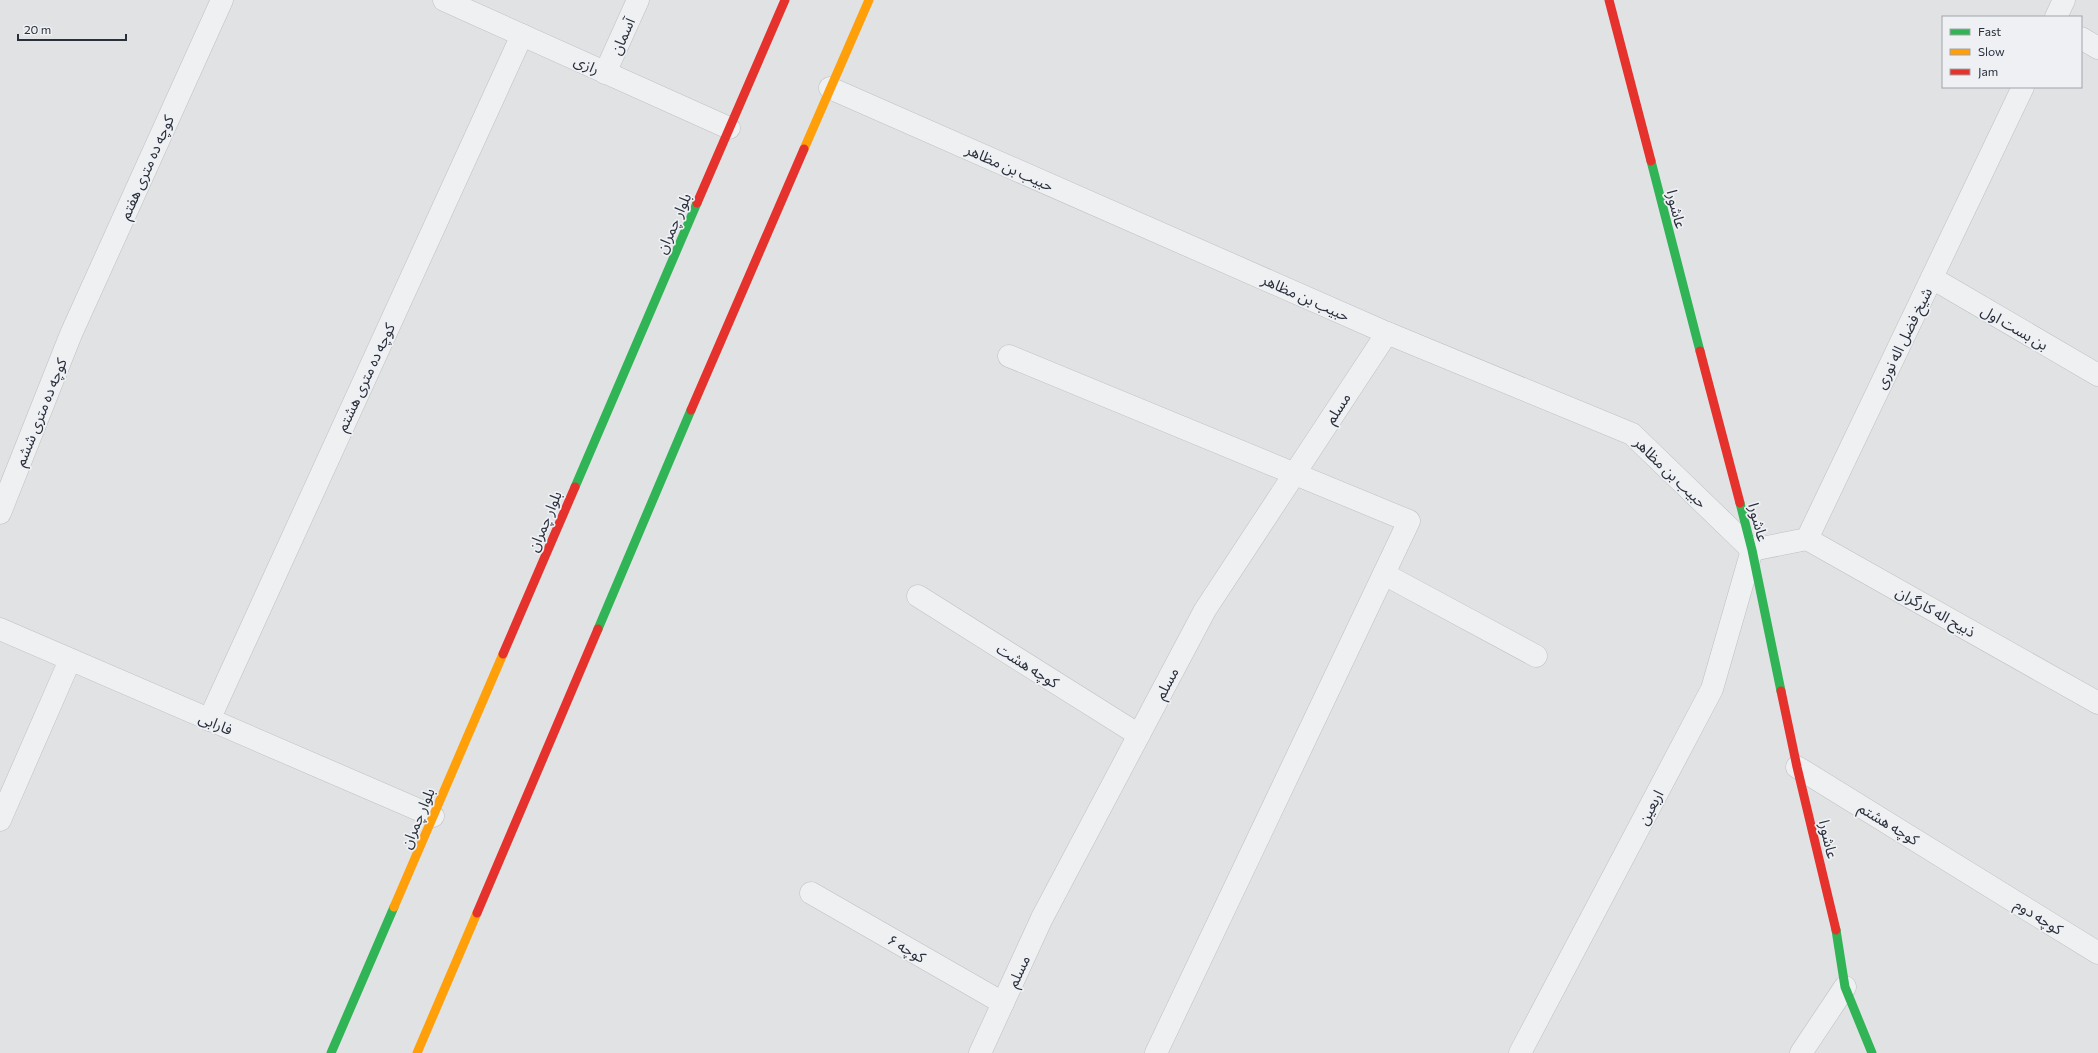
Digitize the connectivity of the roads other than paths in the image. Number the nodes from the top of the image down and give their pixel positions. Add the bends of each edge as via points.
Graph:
1 (222, 0) edge
2 (444, 0) edge
3 (638, 0) edge
4 (785, 0) edge
5 (868, 0) edge
6 (1609, 0) edge
7 (2064, 0) edge
8 (2056, 16) edge
9 (522, 35) junction
10 (2082, 39) edge
11 (2098, 48) edge
12 (606, 73) junction
13 (830, 88) junction
14 (2023, 88) edge
15 (729, 128) junction
16 (1932, 278) junction
17 (1387, 333) junction
18 (71, 334) joint
19 (1009, 356) dead end
20 (2098, 375) edge
21 (1294, 474) junction
22 (0, 513) edge
23 (1807, 539) junction
24 (1752, 550) junction
25 (1384, 574) junction
26 (918, 596) dead end
27 (0, 629) edge
28 (1536, 656) dead end
29 (70, 660) junction
30 (2098, 703) edge
31 (209, 720) junction
32 (1139, 735) junction
33 (1798, 767) junction
34 (433, 816) junction
35 (0, 820) edge
36 (1981, 879) joint
37 (810, 893) dead end
38 (2098, 953) edge
39 (1844, 987) junction
40 (1003, 1003) junction
41 (331, 1053) edge
42 (417, 1053) edge
43 (980, 1053) edge
44 (1156, 1053) edge
45 (1520, 1053) edge
46 (1801, 1053) edge
47 (1872, 1053) edge

1 - 18 street, کوچه ده متری هفتم
2 - 9 street, رازی
3 - 12 street, آسمان
4 - 15 main road, بلوار چمران
5 - 13 main road
6 - 24 main road, عاشورا
7 - 8 street
9 - 12 street, رازی
9 - 31 street, کوچه ده متری هشتم
10 - 11 street
12 - 15 street, رازی
13 - 17 street, حبیب بن مظاهر
13 - 42 main road
14 - 16 street, شیخ فضل اله نوری
15 - 34 main road, بلوار چمران
16 - 20 street, بن بست اول
16 - 23 street, شیخ فضل اله نوری
17 - 21 street, مسلم
17 - 24 street, حبیب بن مظاهر via 1632,434
18 - 22 street, کوچه ده متری ششم
19 - 21 street
21 - 25 street via 1409,521
21 - 32 street, مسلم via 1206,610
23 - 24 street
23 - 30 street, ذبیح اله کارگران
24 - 33 main road, عاشورا
24 - 45 street, اربعین via 1712,689
25 - 28 street
25 - 44 street
26 - 32 street, کوچه هشت
27 - 29 street, فارابی
29 - 31 street, فارابی
29 - 35 street
31 - 34 street, فارابی
32 - 40 street, مسلم via 1042,918
33 - 36 street, کوچه هشتم
33 - 39 main road, عاشورا via 1840,947
34 - 41 main road, بلوار چمران
36 - 38 street, کوچه دوم
37 - 40 street, کوچه ۶
39 - 46 street
39 - 47 main road, عاشورا
40 - 43 street, مسلم

